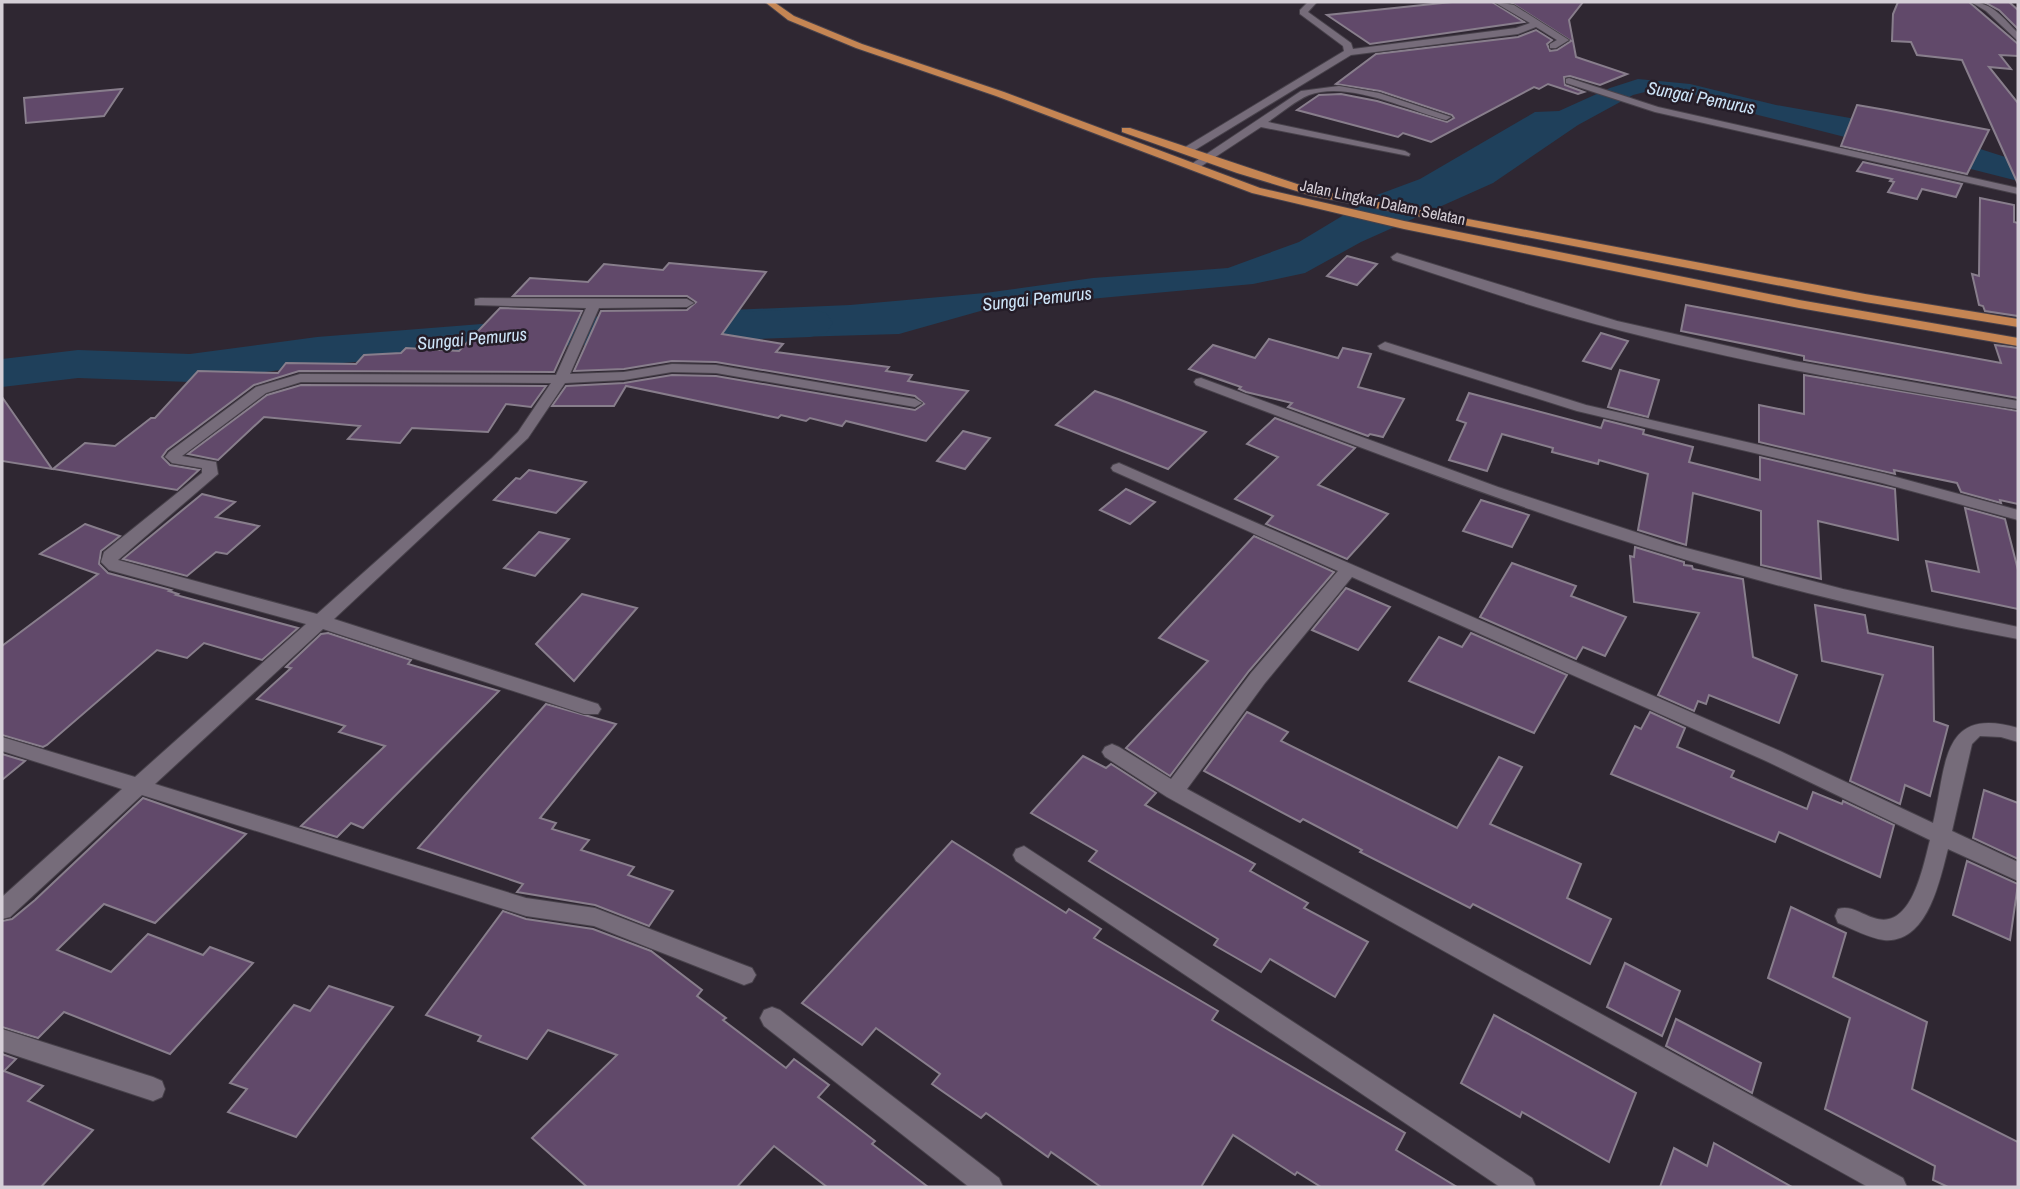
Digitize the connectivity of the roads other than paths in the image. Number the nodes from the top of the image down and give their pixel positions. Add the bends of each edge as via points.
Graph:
1 (769, 2) edge
2 (786, 2) edge
3 (1313, 2) edge
4 (1498, 2) edge
5 (1975, 2) edge
6 (1538, 23) junction
7 (2018, 38) edge
8 (1553, 46) dead end
9 (1349, 52) junction
10 (1569, 81) dead end
11 (1446, 117) dead end
12 (1259, 123) junction
13 (1186, 151) junction
14 (1405, 154) dead end
15 (1207, 159) junction
16 (1194, 167) junction
17 (2018, 191) edge
18 (1310, 199) junction
19 (1397, 257) dead end
20 (1797, 285) junction
21 (480, 302) dead end
22 (687, 303) dead end
23 (1799, 304) junction
24 (591, 310) junction
25 (2018, 323) edge
26 (2018, 342) edge
27 (1385, 346) dead end
28 (561, 379) junction
29 (1201, 382) dead end
30 (915, 403) dead end
31 (2018, 405) edge
32 (1118, 468) dead end
33 (2018, 515) edge
34 (1349, 570) junction
35 (319, 621) junction
36 (2018, 633) edge
37 (591, 709) dead end
38 (2018, 736) edge
39 (2, 744) edge
40 (1111, 752) dead end
41 (139, 785) junction
42 (1174, 791) junction
43 (1942, 835) junction
44 (1024, 855) dead end
45 (2018, 872) edge
46 (2, 910) edge
47 (1846, 916) dead end
48 (744, 975) dead end
49 (772, 1018) dead end
50 (2, 1040) edge
51 (153, 1089) dead end
52 (990, 1187) edge
53 (1522, 1187) edge
54 (1894, 1187) edge

1 - 16 main road, Jalan Lingkar Dalam Selatan via 792,18 859,46
2 - 13 main road, Jalan Lingkar Dalam Selatan via 801,13 918,58
3 - 9 street via 1303,12 1348,45
4 - 6 street
5 - 7 street via 1989,9
6 - 8 street via 1564,40
6 - 9 street via 1518,31 1388,51
9 - 13 street
10 - 17 street via 1655,109
11 - 12 street via 1345,88 1324,88 1305,93
12 - 14 street
12 - 15 street
13 - 15 main road, Jalan Lingkar Dalam Selatan
15 - 16 street
15 - 18 main road, Jalan Lingkar Dalam Selatan
16 - 18 main road, Jalan Lingkar Dalam Selatan via 1256,191
18 - 20 main road, Jalan Lingkar Dalam Selatan via 1479,225
18 - 23 main road, Jalan Lingkar Dalam Selatan via 1470,239
19 - 31 street via 1616,325 1794,365
20 - 23 main road
20 - 25 main road, Jalan Lingkar Dalam Selatan
21 - 24 street
22 - 24 street
23 - 26 main road, Jalan Lingkar Dalam Selatan
24 - 28 street
27 - 33 street via 1594,411
28 - 30 street via 672,368 716,369
28 - 35 street via 523,435
28 - 35 street via 300,378 261,390 174,455 177,460 210,464 210,474 116,550 110,562
29 - 36 street via 1499,492 1668,548 1937,617
32 - 34 street
34 - 42 street via 1258,678
34 - 43 street via 1761,750
35 - 37 street
35 - 41 street
38 - 43 street via 1978,729 1963,741
39 - 41 street
40 - 42 street
41 - 46 street
41 - 48 street via 526,907 595,917
42 - 54 street
43 - 45 street
43 - 47 street via 1911,920 1897,929 1877,929
44 - 53 street
49 - 52 street
50 - 51 street

